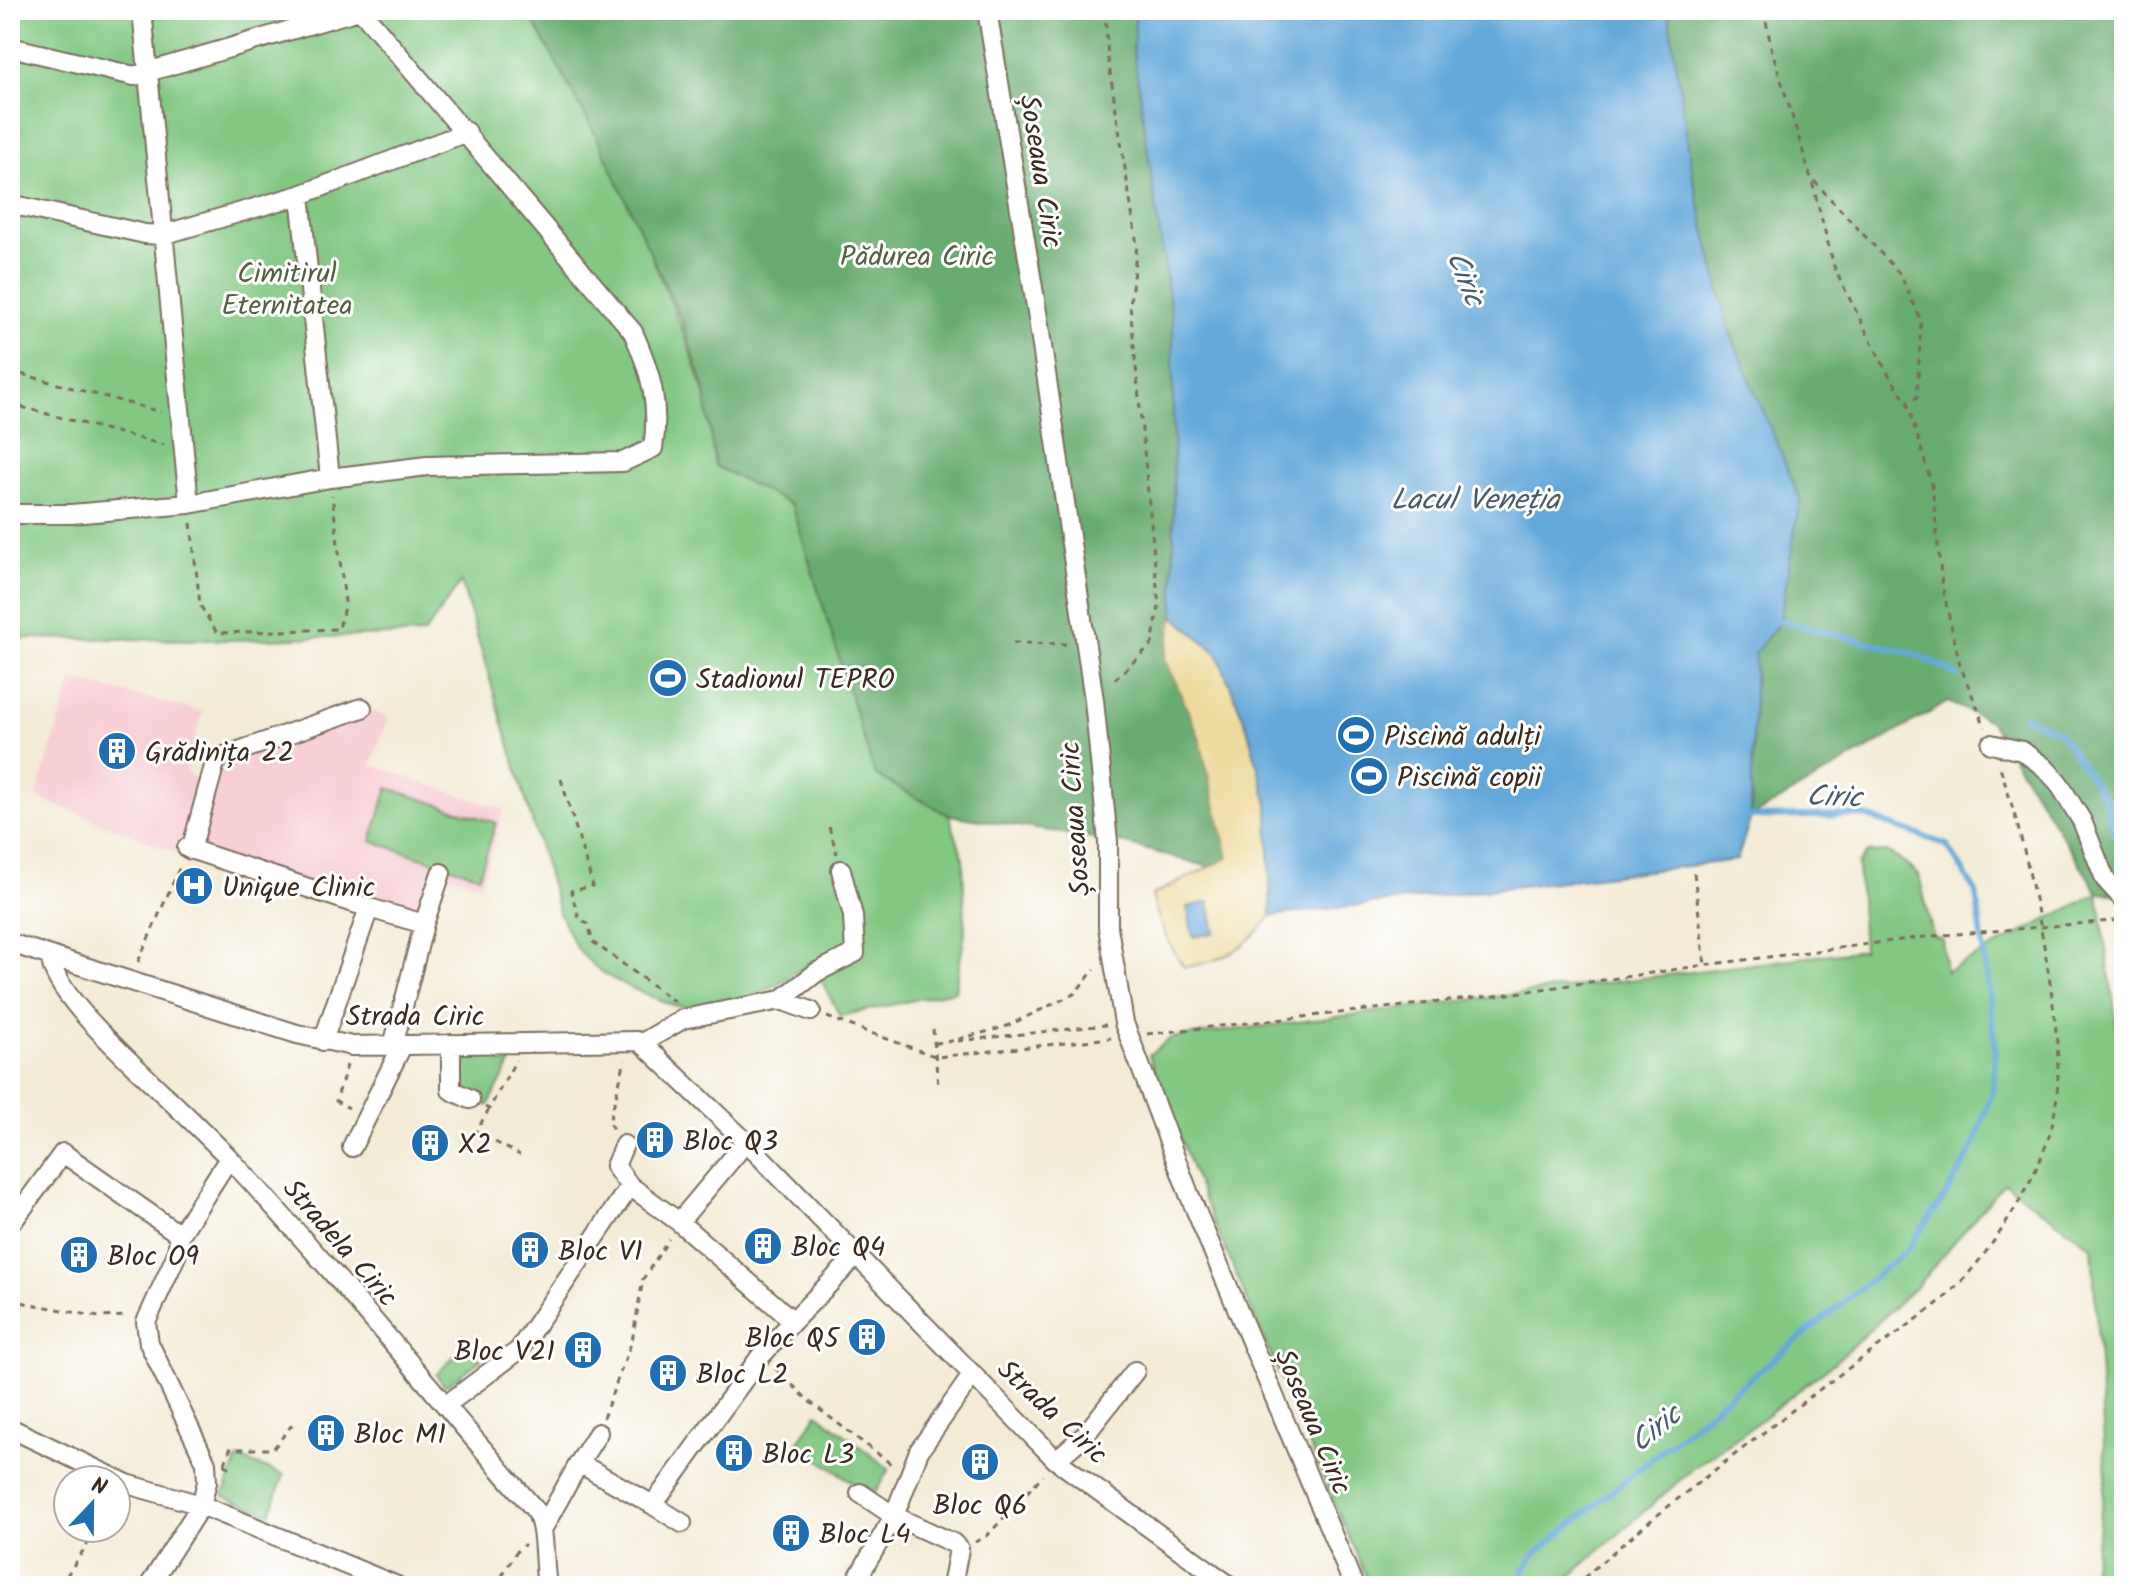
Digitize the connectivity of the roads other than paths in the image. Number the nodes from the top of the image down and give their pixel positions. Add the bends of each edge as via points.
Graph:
1 (142, 10) edge
2 (360, 10) edge
3 (987, 10) edge
4 (10, 47) edge
5 (149, 71) junction
6 (467, 132) junction
7 (300, 195) junction
8 (10, 204) edge
9 (162, 235) junction
10 (330, 478) junction
11 (189, 504) junction
12 (10, 514) edge
13 (362, 708) dead end
14 (1991, 744) road end
15 (841, 870) road end
16 (441, 873) dead end
17 (2124, 900) edge
18 (369, 908) junction
19 (424, 924) junction
20 (10, 943) edge
21 (51, 958) junction
22 (781, 1000) junction
23 (811, 1011) road end
24 (323, 1041) junction
25 (636, 1042) junction
26 (451, 1044) junction
27 (397, 1046) junction
28 (470, 1099) road end
29 (746, 1142) junction
30 (624, 1145) road end
31 (352, 1147) dead end
32 (229, 1158) junction
33 (630, 1186) junction
34 (10, 1221) edge
35 (679, 1222) junction
36 (180, 1235) junction
37 (855, 1257) junction
38 (793, 1321) junction
39 (1135, 1371) dead end
40 (973, 1374) junction
41 (446, 1405) junction
42 (10, 1428) edge
43 (598, 1433) road end
44 (1056, 1460) junction
45 (579, 1463) junction
46 (860, 1493) dead end
47 (201, 1505) junction
48 (653, 1505) junction
49 (894, 1516) junction
50 (682, 1523) dead end
51 (543, 1528) junction
52 (149, 1586) edge
53 (397, 1586) edge
54 (547, 1586) edge
55 (853, 1586) edge
56 (952, 1586) edge
57 (1230, 1586) edge
58 (1354, 1586) edge

1 - 5 street
2 - 5 street
2 - 6 street
3 - 58 street, Șoseaua Ciric via 1094,700 1108,842 1108,927 1124,1023 1189,1194
4 - 5 street via 134,76
5 - 9 street
6 - 7 street
6 - 10 street via 633,332 645,358 658,418 653,448 623,462 427,466
7 - 9 street
7 - 10 street
8 - 9 street
9 - 11 street
10 - 11 street
11 - 12 street
13 - 18 street via 216,759 189,849
14 - 17 street via 2022,751 2058,782 2082,821 2105,879
15 - 22 street via 853,916 855,953 817,972
16 - 19 street
18 - 19 street
18 - 24 street
19 - 27 street
20 - 21 street, Strada Ciric
21 - 24 street, Strada Ciric
21 - 32 street, Stradela Ciric via 57,980 105,1036
22 - 23 street
22 - 25 street via 683,1019
24 - 27 street, Strada Ciric
25 - 26 street, Strada Ciric
25 - 29 street, Strada Ciric
26 - 27 street, Strada Ciric
26 - 28 street via 451,1090
27 - 31 street
29 - 35 street
29 - 37 street, Strada Ciric
30 - 33 street via 615,1166
32 - 36 street
32 - 41 street, Stradela Ciric
33 - 35 street
33 - 41 street via 519,1350
34 - 36 street via 63,1153
35 - 38 street
36 - 47 street via 146,1322 149,1343 206,1463
37 - 38 street
37 - 40 street, Strada Ciric
38 - 48 street via 760,1357
39 - 44 street via 1085,1435
40 - 44 street, Strada Ciric
40 - 49 street via 919,1451
41 - 51 street, Stradela Ciric via 537,1512
42 - 47 street via 127,1484
43 - 45 street
44 - 57 street, Strada Ciric
45 - 48 street
45 - 51 street
46 - 49 street
47 - 52 street
47 - 53 street
48 - 50 street
49 - 55 street
49 - 56 street via 959,1549
51 - 54 street, Stradela Ciric

